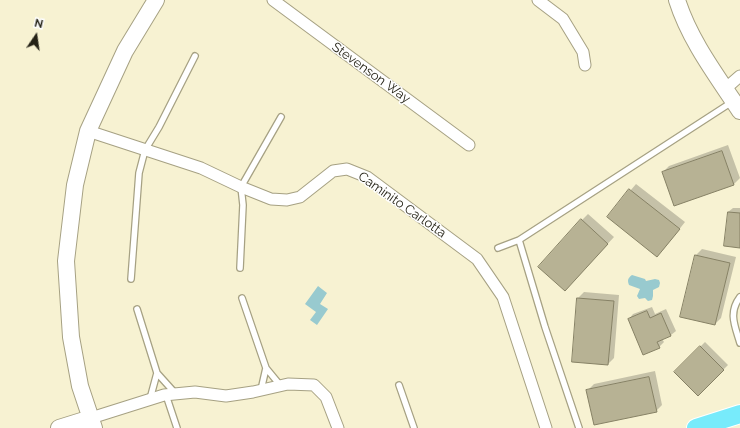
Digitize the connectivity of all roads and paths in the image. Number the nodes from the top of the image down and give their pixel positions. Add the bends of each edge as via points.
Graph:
1 (156, 0) edge
2 (273, 0) edge
3 (538, 0) edge
4 (677, 0) edge
5 (195, 56) dead end
6 (585, 66) dead end
7 (740, 76) edge
8 (733, 100) edge
9 (281, 117) dead end
10 (88, 131) junction
11 (470, 145) dead end
12 (145, 150) junction
13 (241, 187) junction
14 (519, 240) junction
15 (498, 248) dead end
16 (240, 268) dead end
17 (131, 279) dead end
18 (740, 297) edge
19 (242, 298) dead end
20 (137, 309) dead end
21 (740, 343) edge
22 (266, 368) junction
23 (157, 373) junction
24 (280, 385) junction
25 (399, 385) dead end
26 (261, 390) junction
27 (170, 394) junction
28 (150, 399) junction
29 (740, 414) edge
30 (92, 423) edge
31 (59, 428) edge
32 (177, 428) edge
33 (338, 428) edge
34 (414, 428) edge
35 (546, 428) edge
36 (579, 428) edge
37 (696, 428) edge

1 - 10 main road via 125,51
2 - 11 street, Stevenson Way
3 - 6 street via 563,18 584,52
4 - 8 main road via 707,62
5 - 12 lane
7 - 8 street
8 - 14 lane
9 - 13 lane
10 - 12 street, Caminito Carlotta
10 - 30 main road via 75,185 66,261 71,337 80,386
12 - 13 street, Caminito Carlotta via 201,168
12 - 17 lane via 139,173
13 - 16 lane via 243,205
13 - 35 street, Caminito Carlotta via 271,199 288,200 300,197 333,170 347,169 367,177 477,259 503,297
14 - 15 lane
14 - 36 lane
18 - 21 lane via 735,304 733,320
19 - 22 lane
20 - 23 lane
22 - 24 lane
22 - 26 lane
23 - 27 lane
23 - 28 lane
24 - 26 street
24 - 33 street via 314,385 326,397
25 - 34 lane
26 - 27 street via 226,396 195,392
27 - 28 street
27 - 32 lane
28 - 30 street
29 - 37 main road
30 - 31 main road

